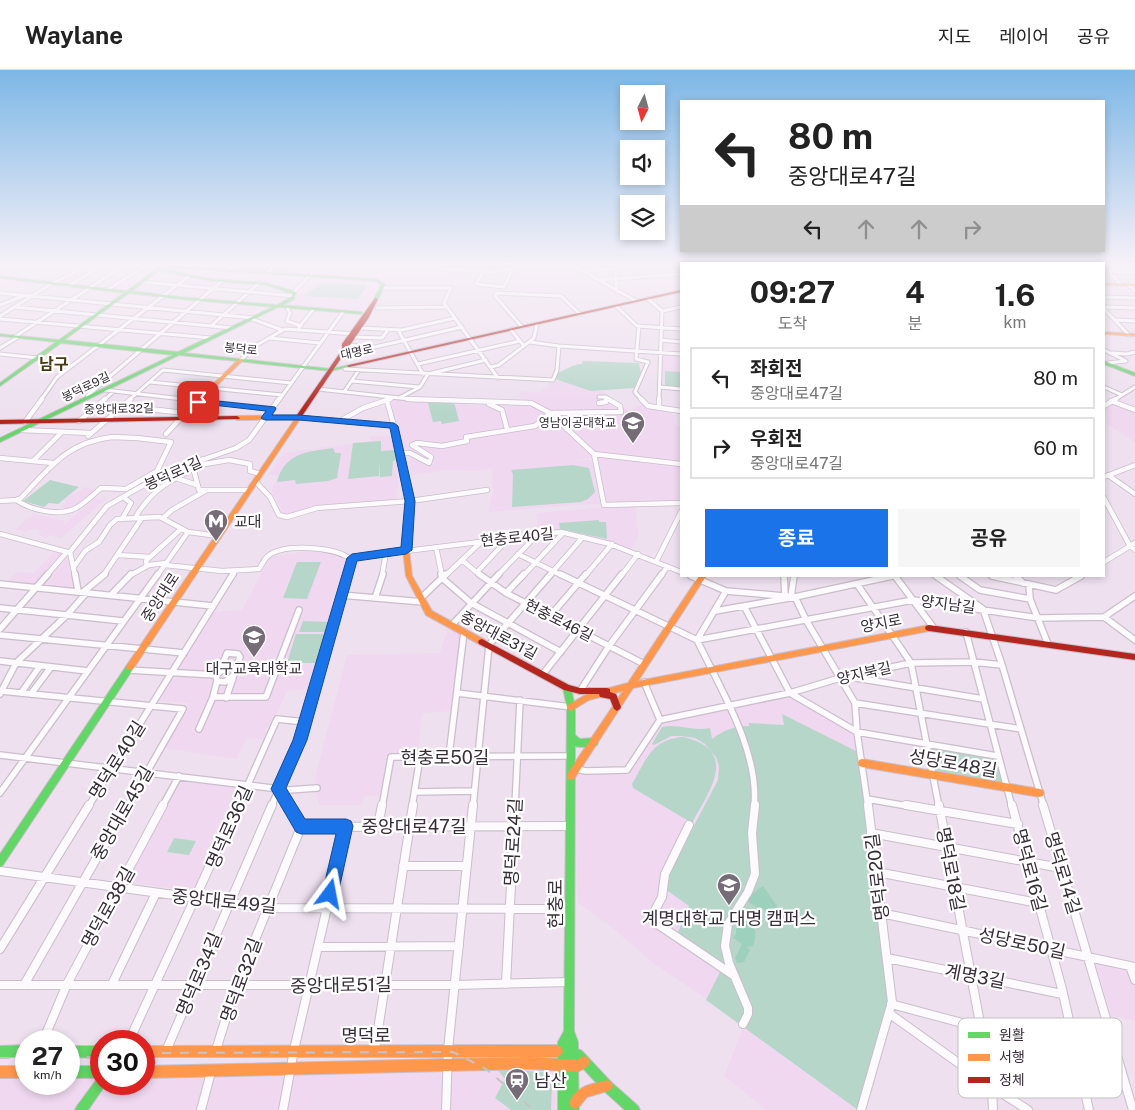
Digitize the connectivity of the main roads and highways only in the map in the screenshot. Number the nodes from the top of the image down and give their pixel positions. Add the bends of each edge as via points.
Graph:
1 (97, 315) edge
2 (260, 315) edge
3 (366, 315) edge
4 (578, 315) edge
5 (1105, 333) edge
6 (0, 335) edge
7 (1132, 335) edge
8 (60, 341) junction
9 (181, 354) junction
10 (241, 360) junction
11 (338, 360) junction
12 (1105, 361) edge
13 (313, 368) junction
14 (351, 368) junction
15 (331, 370) junction
16 (1135, 375) edge
17 (324, 379) junction
18 (0, 385) edge
19 (182, 416) junction
20 (299, 417) junction
21 (0, 422) edge
22 (39, 422) junction
23 (0, 440) edge
24 (703, 579) edge
25 (1134, 658) edge
26 (633, 685) junction
27 (567, 688) junction
28 (607, 691) junction
29 (597, 695) junction
30 (571, 707) junction
31 (618, 707) junction
32 (570, 736) junction
33 (594, 742) junction
34 (862, 763) road end
35 (571, 776) junction
36 (1040, 793) road end
37 (0, 862) edge
38 (569, 1031) junction
39 (15, 1051) edge
40 (564, 1051) junction
41 (0, 1052) edge
42 (155, 1052) edge
43 (572, 1052) junction
44 (584, 1062) junction
45 (564, 1065) junction
46 (572, 1066) junction
47 (0, 1072) edge
48 (15, 1072) edge
49 (155, 1072) edge
50 (607, 1086) junction
51 (92, 1095) edge
52 (573, 1108) edge
53 (81, 1110) edge
54 (564, 1110) edge
55 (634, 1110) edge

1 - 8 main road
2 - 9 main road, 봉덕로9길
3 - 11 main road, 중앙대로 via 344,344 346,347
4 - 14 main road, 대명로
5 - 7 main road
6 - 8 main road, 봉덕로
8 - 9 main road, 봉덕로
8 - 18 main road
9 - 10 main road, 봉덕로
9 - 22 main road, 봉덕로9길
10 - 13 main road, 봉덕로
10 - 19 main road
11 - 13 main road
11 - 14 main road via 341,365
11 - 15 main road, 중앙대로
12 - 16 main road
13 - 15 main road, 봉덕로
13 - 17 main road
14 - 15 main road, 대명로
14 - 17 main road
15 - 17 main road, 중앙대로
17 - 20 main road, 중앙대로
19 - 20 main road, 중앙대로32길
19 - 22 main road, 중앙대로32길
20 - 27 main road, 중앙대로31길 via 394,426 410,501 406,550 409,576 429,613
20 - 37 main road, 중앙대로
21 - 22 main road, 중앙대로32길
22 - 23 main road, 봉덕로9길
24 - 26 main road
25 - 26 main road, 양지로 via 933,627
26 - 28 main road, 중앙대로31길
26 - 31 main road
27 - 28 main road, 중앙대로31길
27 - 30 main road
28 - 29 main road, 중앙대로31길
29 - 30 main road, 중앙대로31길 via 580,700
29 - 31 main road via 613,696
30 - 32 main road, 현충로
31 - 33 main road
32 - 33 main road via 576,743
32 - 35 main road, 현충로
33 - 35 main road
34 - 36 main road, 성당로48길
35 - 38 main road, 현충로
38 - 40 main road, 현충로
38 - 43 main road, 현충로
39 - 41 main road
40 - 42 main road, 명덕로
40 - 43 main road, 명덕로
40 - 45 main road, 현충로
43 - 44 main road
43 - 46 main road, 현충로
44 - 46 main road, 명덕로
44 - 50 main road
45 - 46 main road, 명덕로
45 - 49 main road, 명덕로 via 529,1063
45 - 54 main road, 현충로
46 - 52 main road, 현충로
47 - 48 main road
50 - 52 main road via 586,1090 576,1099
50 - 55 main road
51 - 53 main road

